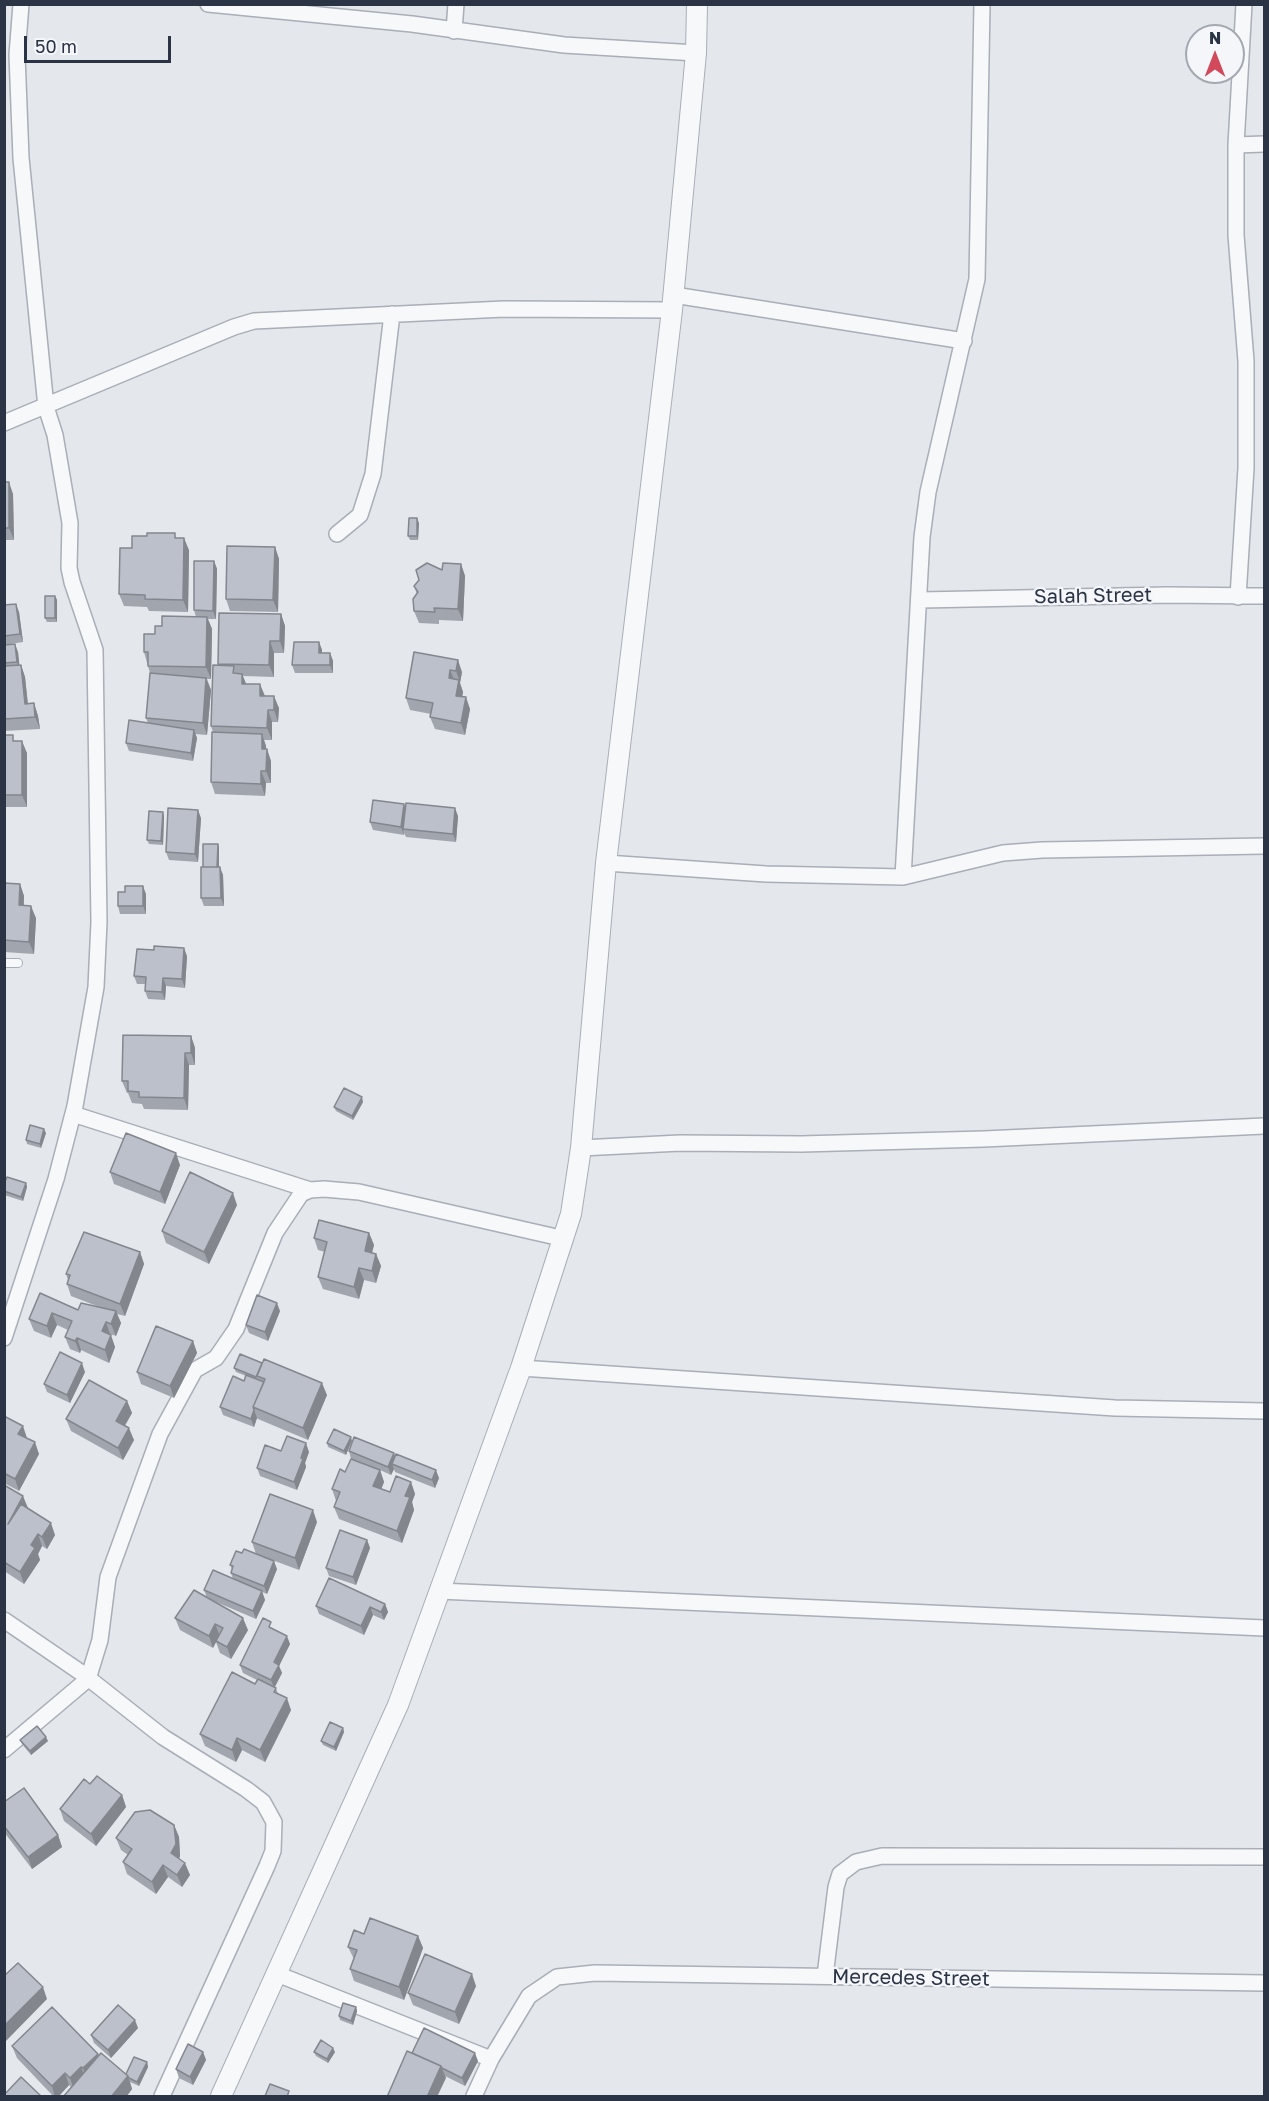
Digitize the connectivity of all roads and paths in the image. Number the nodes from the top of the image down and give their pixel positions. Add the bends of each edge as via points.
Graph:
1 (21, 4) edge
2 (208, 4) edge
3 (456, 4) edge
4 (697, 4) edge
5 (982, 4) edge
6 (1244, 4) edge
7 (454, 31) junction
8 (696, 53) junction
9 (1264, 144) edge
10 (1236, 145) junction
11 (673, 302) junction
12 (392, 314) junction
13 (964, 341) junction
14 (46, 407) junction
15 (4, 423) edge
16 (337, 534) dead end
17 (1264, 596) edge
18 (1238, 597) junction
19 (921, 600) junction
20 (1264, 846) edge
21 (606, 863) junction
22 (903, 877) junction
23 (4, 963) edge
24 (18, 963) dead end
25 (73, 1114) junction
26 (1264, 1126) edge
27 (581, 1148) junction
28 (310, 1190) junction
29 (565, 1239) junction
30 (4, 1338) edge
31 (520, 1368) junction
32 (1264, 1411) edge
33 (439, 1591) junction
34 (4, 1620) edge
35 (1264, 1628) edge
36 (88, 1679) junction
37 (4, 1750) edge
38 (1264, 1857) edge
39 (277, 1974) junction
40 (825, 1977) junction
41 (1264, 1983) edge
42 (491, 2059) junction
43 (162, 2097) edge
44 (221, 2097) edge
45 (474, 2097) edge

1 - 14 street via 17,55 21,158
2 - 7 street
3 - 7 street
4 - 8 street
5 - 13 street via 977,279
6 - 10 street
7 - 8 street via 564,45
8 - 11 street
9 - 10 street
10 - 18 street via 1236,235 1246,373 1246,468
11 - 12 street
11 - 13 street
11 - 21 street
12 - 14 street via 274,320 234,327
12 - 16 street via 373,474 360,515
13 - 19 street via 928,492 922,537
14 - 15 street
14 - 25 street via 55,435 70,524 71,575 95,650 96,673 96,987
17 - 18 street, Salah Street
18 - 19 street, Salah Street
19 - 22 street
20 - 22 street via 1012,853
21 - 22 street via 766,874
21 - 27 street
23 - 24 lane
25 - 28 street
25 - 30 street
26 - 27 street via 984,1139
27 - 29 street
28 - 29 street via 359,1192
28 - 36 street via 293,1202 275,1233 236,1329 216,1358 195,1370 163,1426 108,1576 100,1640
29 - 31 street
31 - 32 street via 1115,1408
31 - 33 street
33 - 35 street
33 - 39 street via 398,1705
34 - 36 street
36 - 37 street
36 - 43 street via 163,1737 263,1802 274,1822 273,1851 267,1866
38 - 40 street via 882,1856 856,1862 840,1874 836,1887
39 - 42 street
39 - 44 street
40 - 41 street, Mercedes Street
40 - 42 street, Mercedes Street via 596,1973 557,1977 529,1996
42 - 45 street

